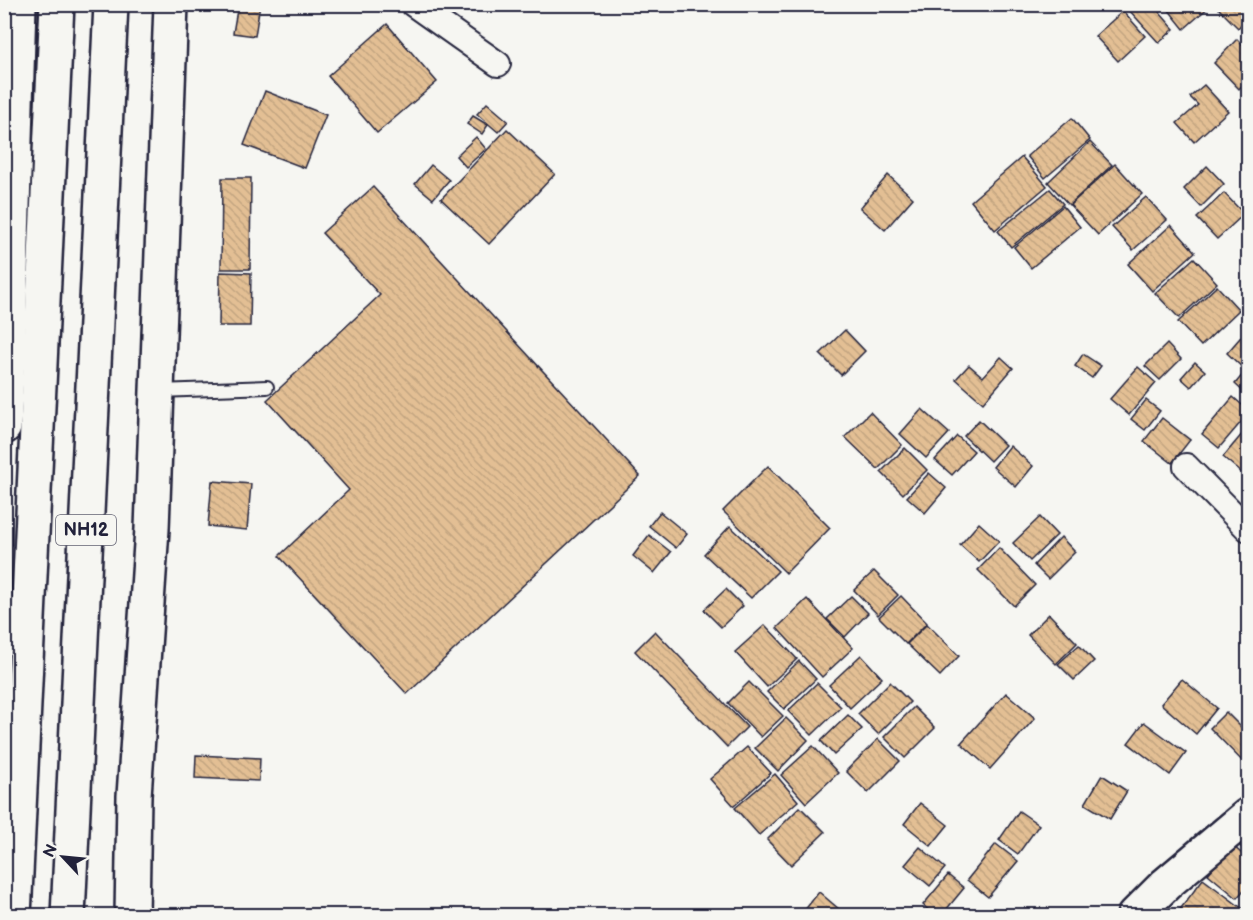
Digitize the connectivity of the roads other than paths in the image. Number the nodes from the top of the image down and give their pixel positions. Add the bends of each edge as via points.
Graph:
1 (19, 4) edge
2 (57, 4) edge
3 (111, 4) edge
4 (171, 4) edge
5 (413, 4) edge
6 (498, 64) dead end
7 (8, 209) edge
8 (267, 387) dead end
9 (157, 391) junction
10 (4, 427) edge
11 (1186, 466) dead end
12 (1248, 528) edge
13 (1248, 816) edge
14 (14, 915) edge
15 (68, 915) edge
16 (132, 915) edge
17 (1134, 915) edge

1 - 7 main road
2 - 14 main road, NH12
3 - 15 main road, NH12
4 - 9 main road
5 - 6 street
7 - 10 main road via 9,342
8 - 9 lane
9 - 16 main road via 134,796
11 - 12 street
13 - 17 main road

